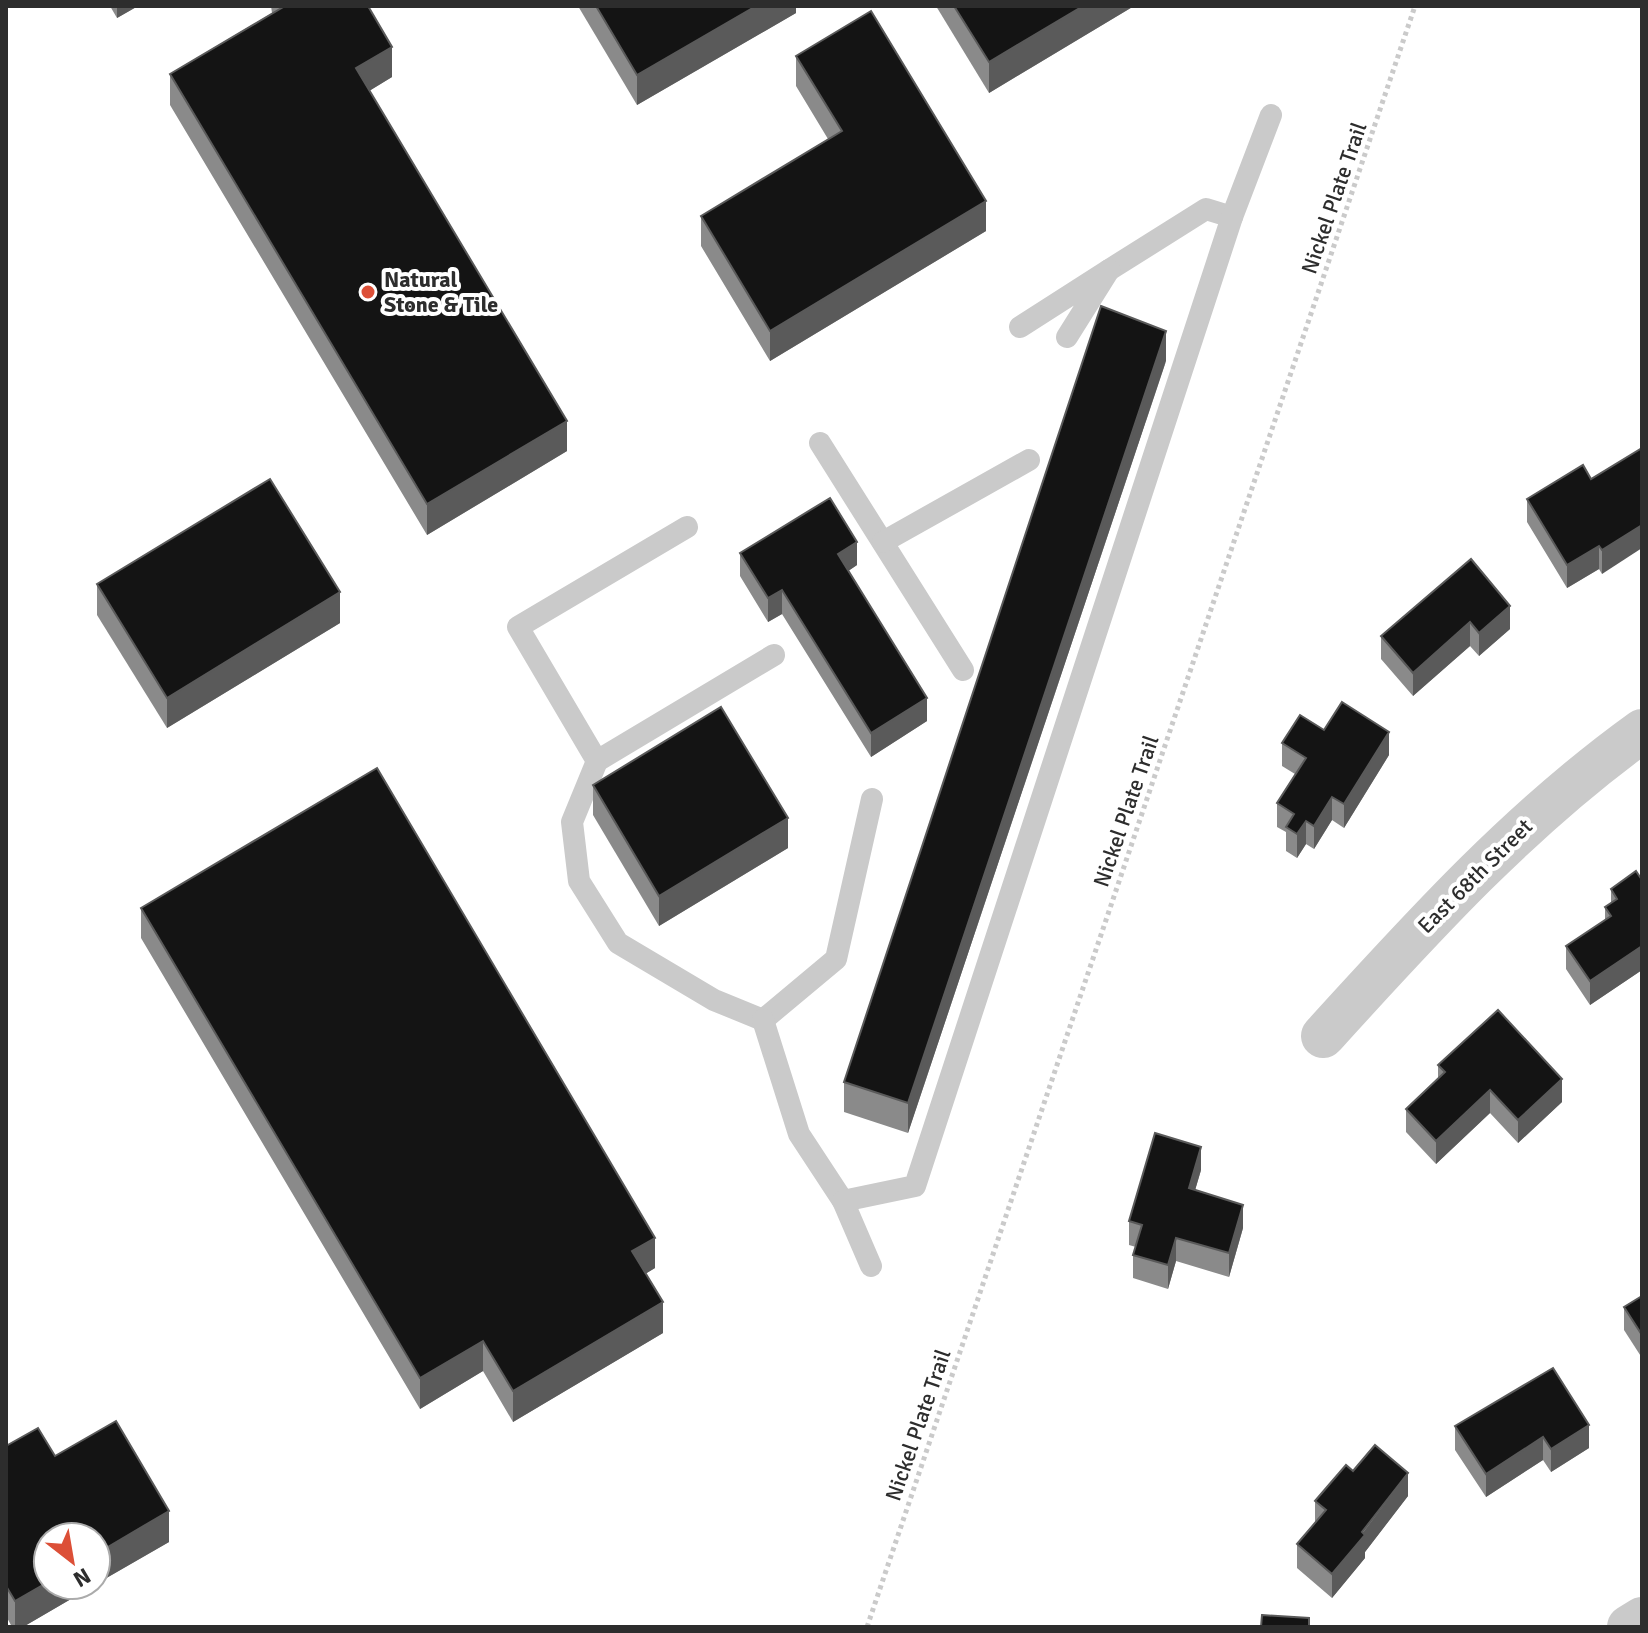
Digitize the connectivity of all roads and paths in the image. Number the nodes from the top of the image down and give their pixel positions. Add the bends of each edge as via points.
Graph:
1 (1415, 6) edge
2 (1271, 115) dead end
3 (1232, 217) junction
4 (1109, 270) junction
5 (1020, 327) dead end
6 (1067, 337) dead end
7 (820, 443) dead end
8 (1029, 460) dead end
9 (687, 527) dead end
10 (883, 542) junction
11 (774, 655) dead end
12 (963, 670) dead end
13 (1642, 731) edge
14 (597, 761) junction
15 (872, 799) dead end
16 (763, 1020) junction
17 (1323, 1036) dead end
18 (843, 1201) junction
19 (871, 1266) dead end
20 (1642, 1619) edge
21 (867, 1627) edge
22 (1629, 1627) edge

1 - 21 path, Nickel Plate Trail
2 - 3 lane
3 - 4 lane via 1206,209
3 - 18 lane via 915,1186
4 - 5 lane
4 - 6 lane
7 - 10 lane
8 - 10 lane
9 - 14 lane via 518,627
10 - 12 lane
11 - 14 lane
13 - 17 street, East 68th Street via 1546,806 1447,899
14 - 16 lane via 572,822 579,881 618,943 714,1000
15 - 16 lane via 836,959
16 - 18 lane via 799,1134
18 - 19 lane
20 - 22 street

